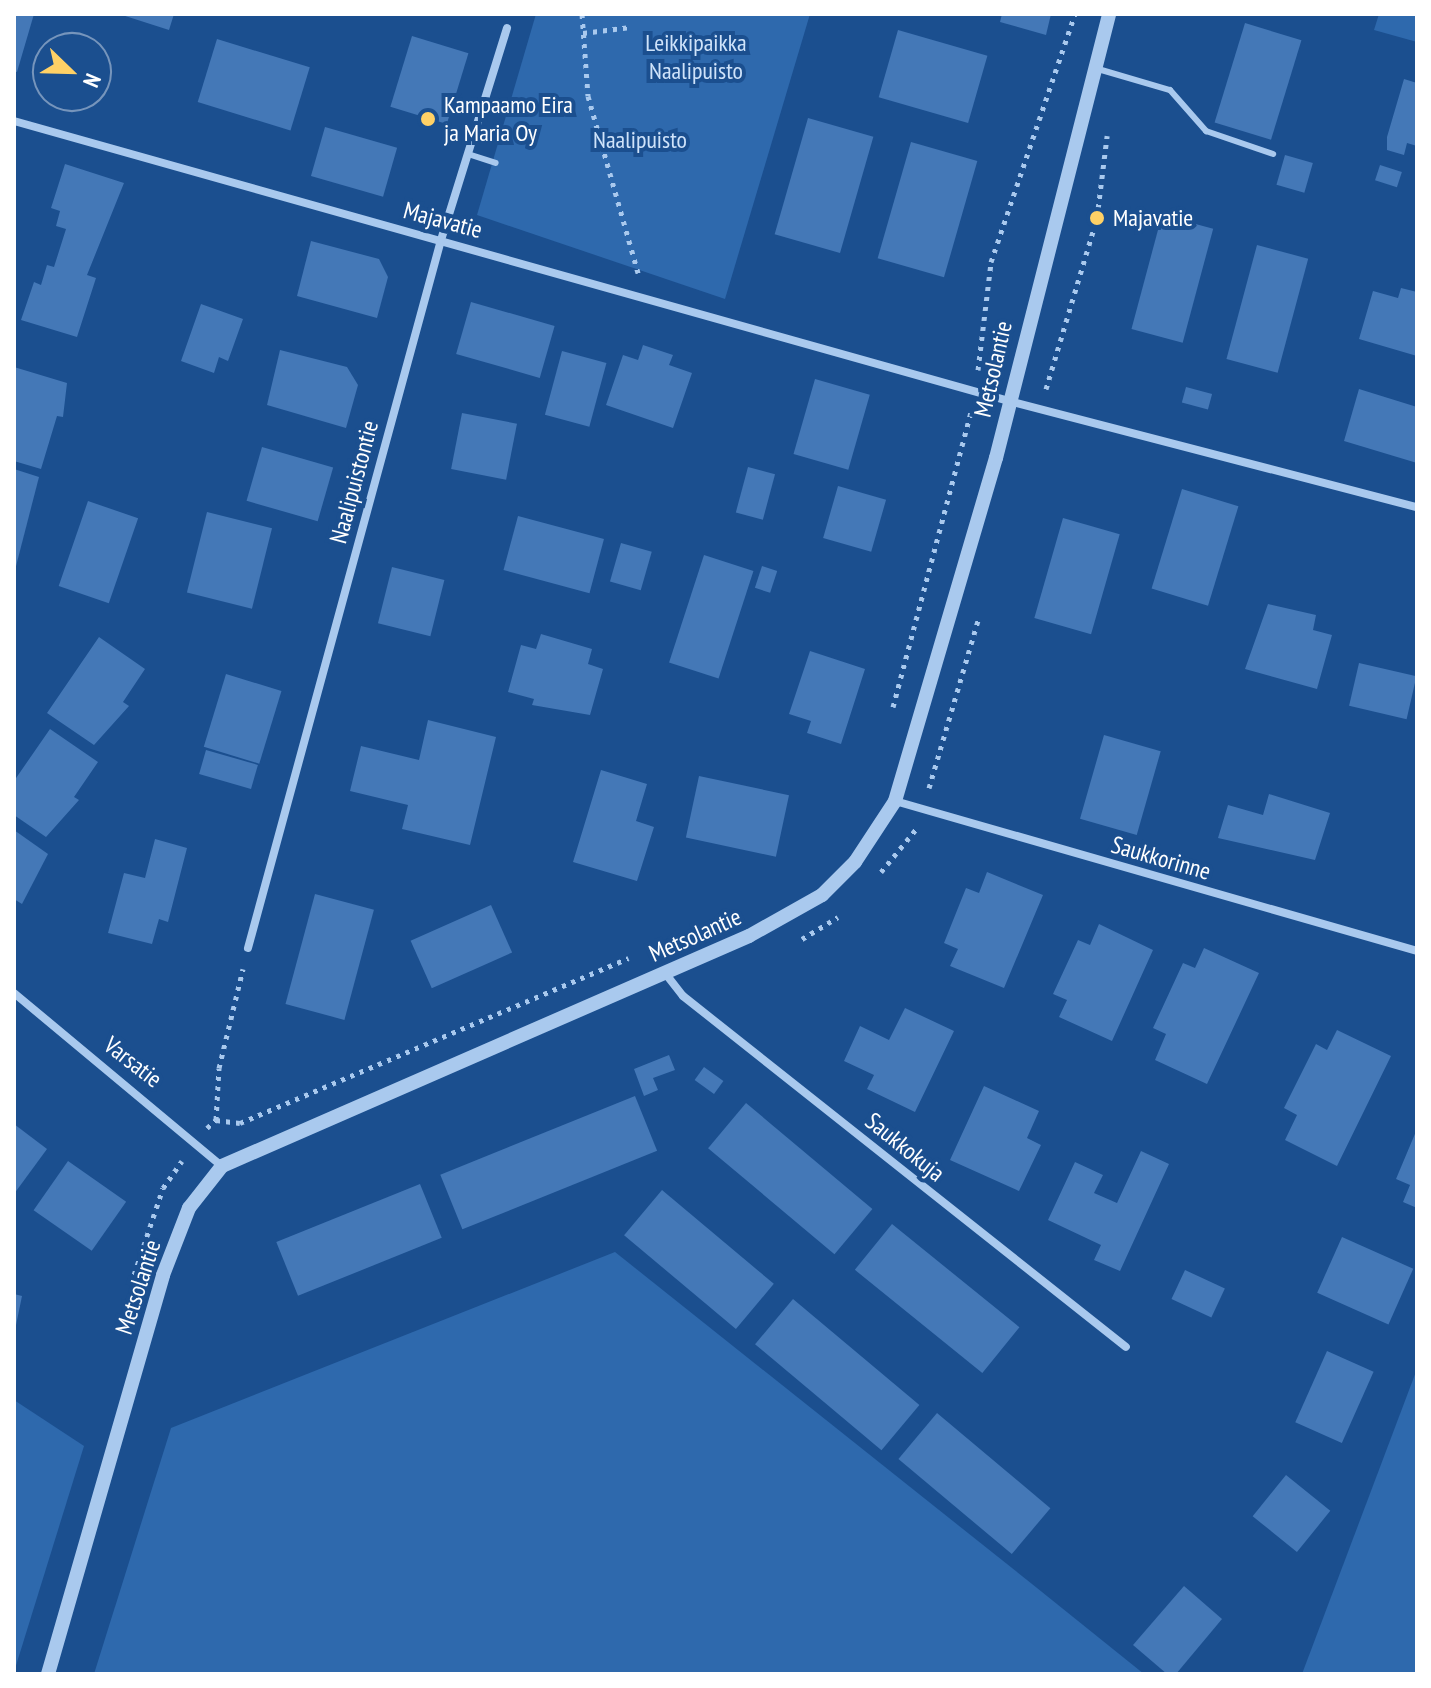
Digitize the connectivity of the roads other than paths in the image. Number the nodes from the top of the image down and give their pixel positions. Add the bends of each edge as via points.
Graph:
1 (1109, 14) edge
2 (507, 28) dead end
3 (1094, 68) junction
4 (14, 121) edge
5 (468, 154) junction
6 (1273, 154) dead end
7 (496, 163) dead end
8 (441, 240) junction
9 (1009, 401) junction
10 (1417, 507) edge
11 (895, 801) junction
12 (248, 948) road end
13 (1417, 951) edge
14 (665, 973) junction
15 (14, 993) edge
16 (222, 1166) junction
17 (1126, 1347) dead end
18 (48, 1674) edge

1 - 3 street, Metsolantie
2 - 5 street, Naalipuistontie
3 - 6 lane via 1170,90 1206,131
3 - 9 street, Metsolantie
4 - 8 street, Majavatie
5 - 7 lane
5 - 8 street, Naalipuistontie
8 - 9 street, Majavatie via 975,386
8 - 12 street, Naalipuistontie
9 - 10 street, Majavatie
9 - 11 street, Metsolantie
11 - 13 street, Saukkorinne
11 - 14 street, Metsolantie via 855,862 822,895
14 - 16 street, Metsolantie
14 - 17 street, Saukkokuja via 683,996
15 - 16 street, Varsatie via 197,1139
16 - 18 street, Metsolantie via 189,1208 163,1275

